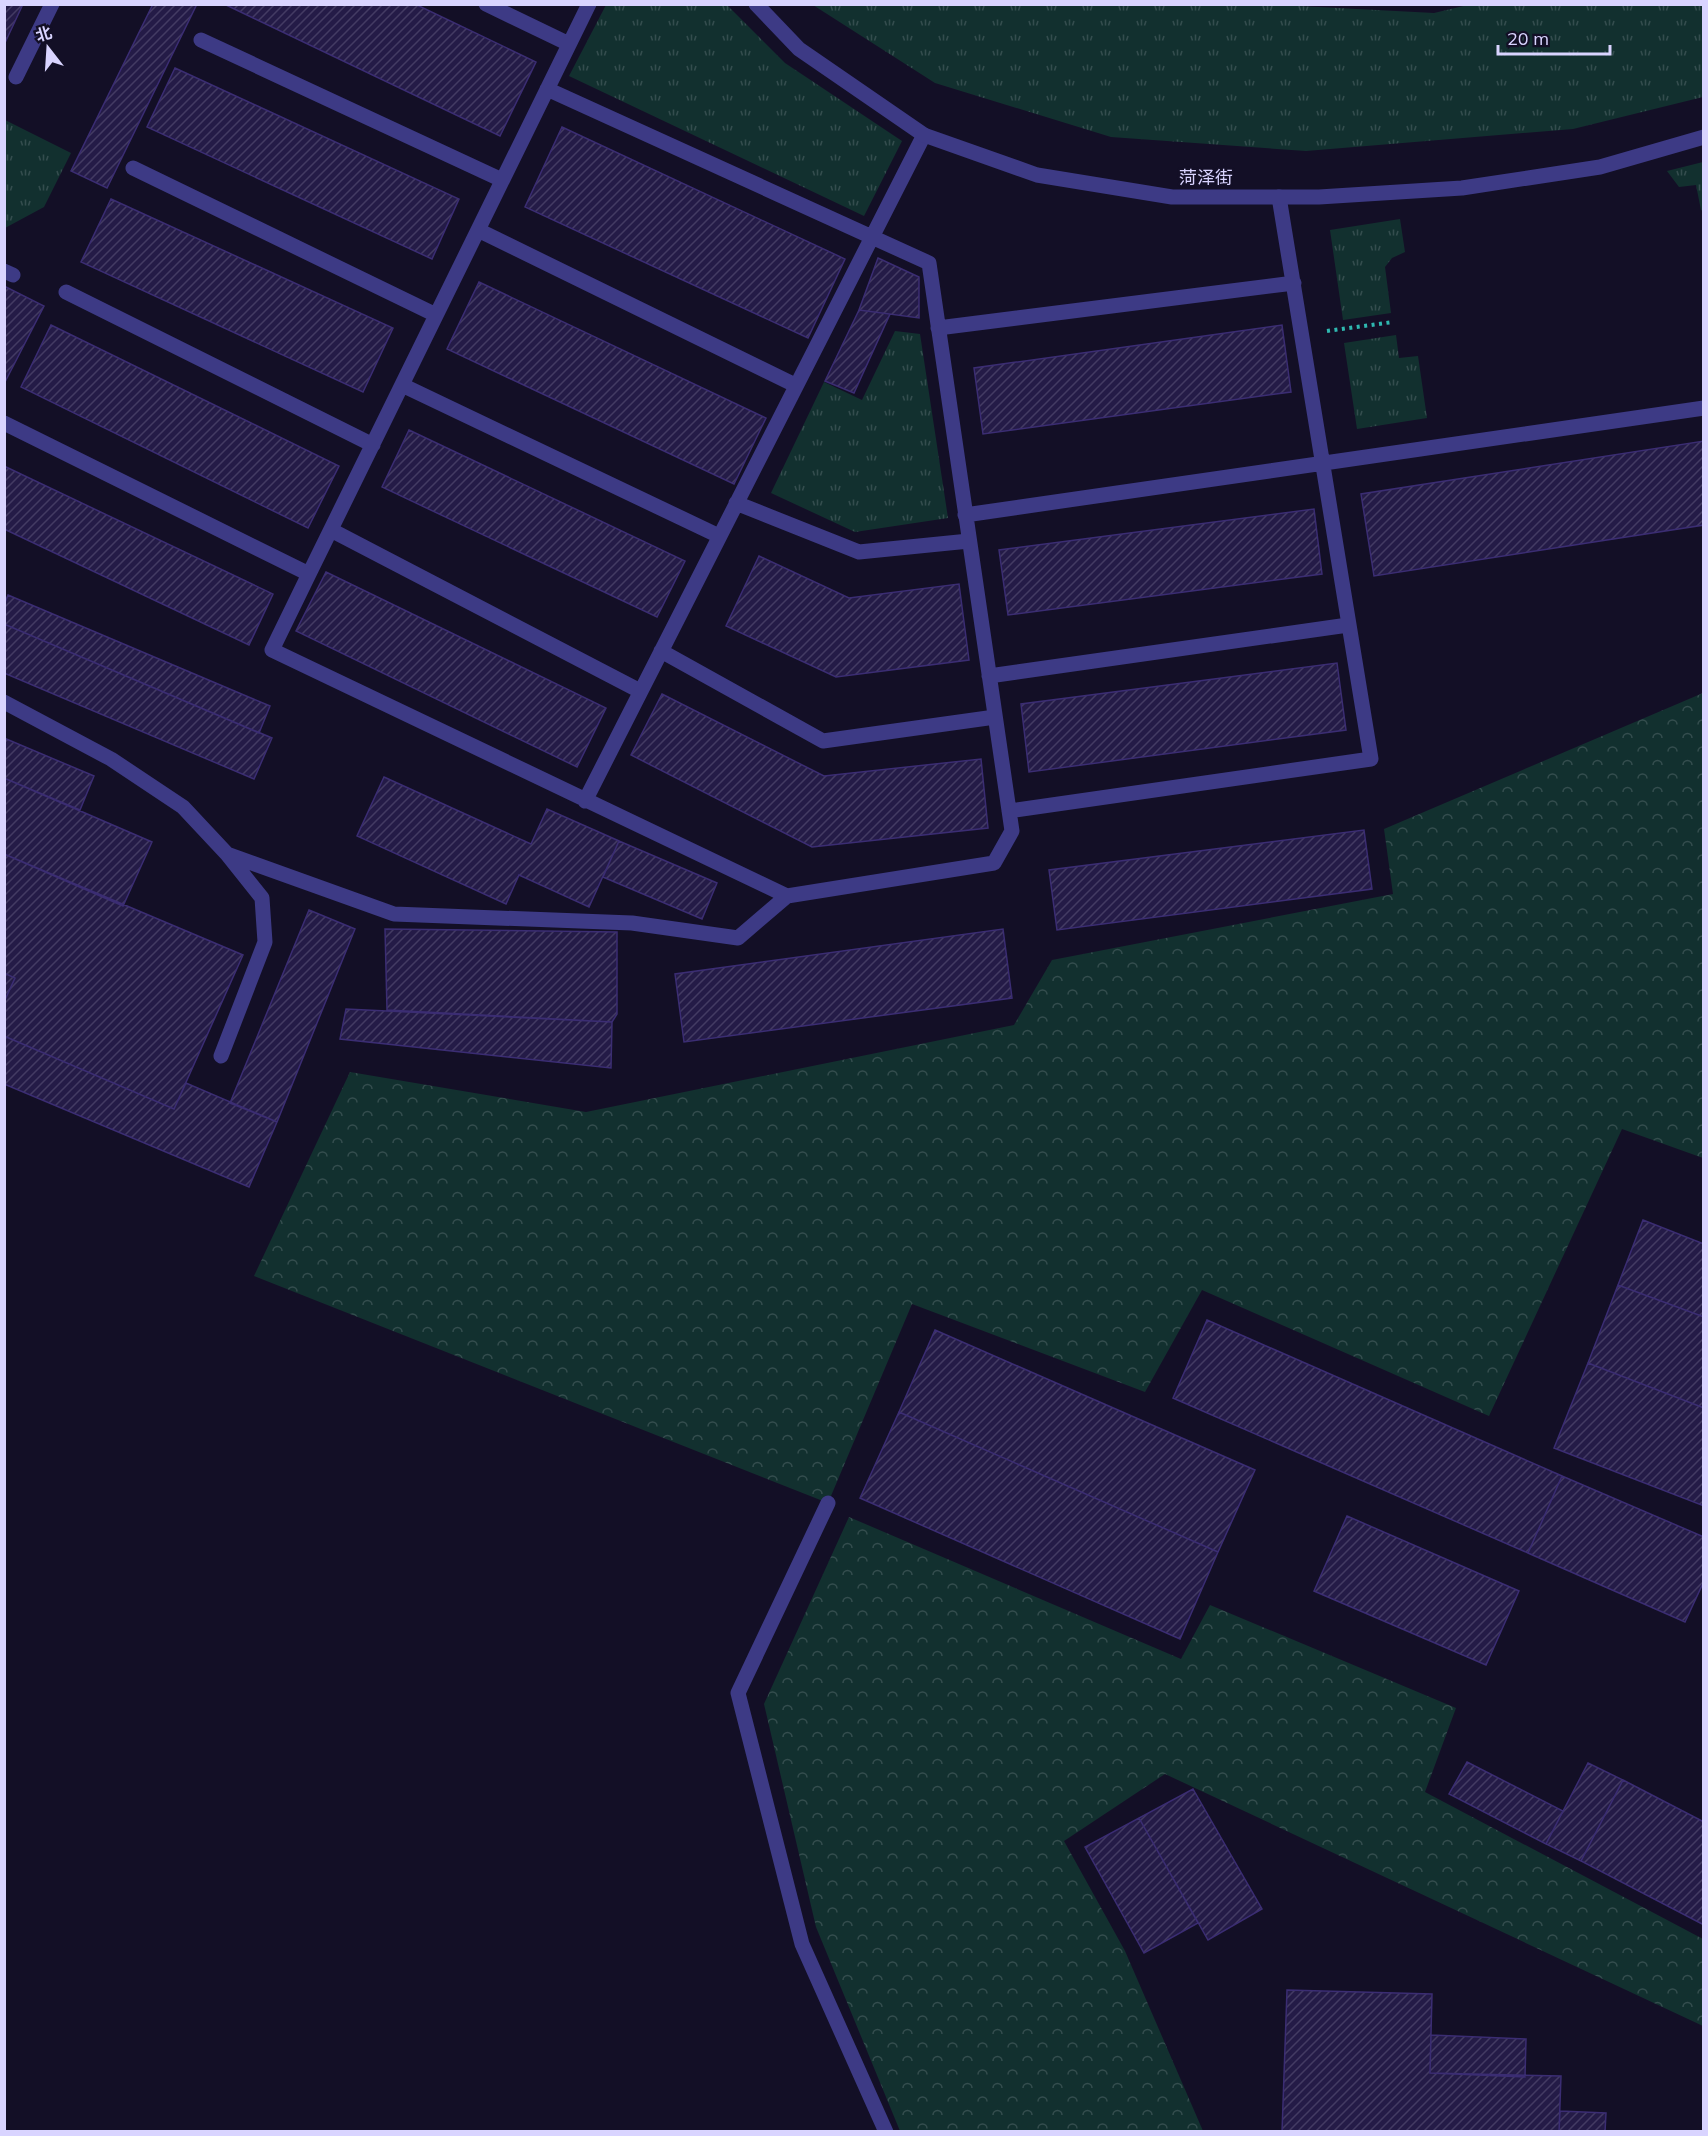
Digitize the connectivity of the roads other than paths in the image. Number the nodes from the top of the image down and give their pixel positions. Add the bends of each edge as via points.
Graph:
1 (52, 4) edge
2 (486, 4) edge
3 (588, 4) edge
4 (756, 4) edge
5 (201, 40) dead end
6 (569, 44) junction
7 (16, 77) dead end
8 (547, 89) junction
9 (924, 135) junction
10 (1704, 137) edge
11 (133, 168) dead end
12 (502, 180) junction
13 (1279, 197) junction
14 (478, 230) junction
15 (870, 236) junction
16 (1294, 284) junction
17 (66, 292) dead end
18 (436, 315) junction
19 (938, 328) junction
20 (402, 385) junction
21 (795, 385) junction
22 (1704, 408) edge
23 (4, 423) edge
24 (373, 445) junction
25 (1324, 464) junction
26 (736, 503) junction
27 (965, 515) junction
28 (331, 530) junction
29 (719, 536) junction
30 (969, 541) junction
31 (309, 574) junction
32 (1347, 625) junction
33 (661, 651) junction
34 (989, 676) junction
35 (640, 691) junction
36 (4, 702) edge
37 (995, 717) junction
38 (585, 801) junction
39 (1009, 811) junction
40 (227, 854) junction
41 (787, 896) junction
42 (221, 1056) dead end
43 (828, 1503) dead end
44 (886, 2132) edge

1 - 7 street
2 - 6 street
3 - 6 street
4 - 9 street, 菏泽街 via 799,49
5 - 12 street
6 - 8 street
8 - 12 street
8 - 15 street
9 - 13 street, 菏泽街 via 1037,175 1172,197
9 - 15 street
10 - 13 street, 菏泽街 via 1600,167 1462,188
11 - 18 street
12 - 14 street
13 - 16 street
14 - 18 street
14 - 21 street
15 - 19 street via 929,263
15 - 21 street
16 - 19 street
16 - 25 street
17 - 24 street
18 - 20 street
19 - 27 street
20 - 24 street
20 - 29 street
21 - 26 street
22 - 25 street
23 - 31 street
24 - 28 street
25 - 27 street
25 - 32 street
26 - 29 street
26 - 30 street via 859,552
27 - 30 street
28 - 31 street
28 - 35 street
29 - 33 street
30 - 34 street
31 - 38 street via 272,650
32 - 34 street
32 - 39 street via 1371,759
33 - 35 street
33 - 37 street via 823,741
34 - 37 street
35 - 38 street
36 - 40 street via 111,759 183,807
37 - 39 street
38 - 41 street
39 - 41 street via 1012,831 994,863
40 - 41 street via 394,914 632,923 738,938
40 - 42 street via 262,898 266,942
43 - 44 street via 738,1693 802,1944

